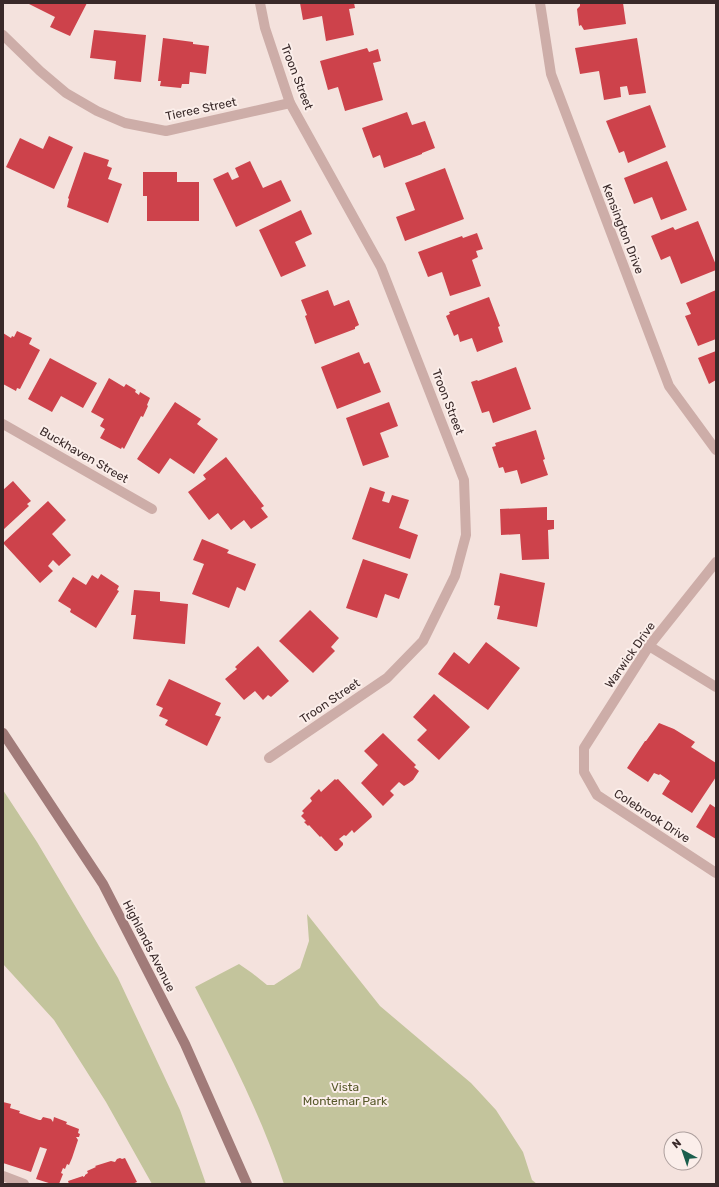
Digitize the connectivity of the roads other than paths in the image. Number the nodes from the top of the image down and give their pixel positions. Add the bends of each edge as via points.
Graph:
1 (260, 3) edge
2 (540, 3) edge
3 (3, 34) edge
4 (290, 103) junction
5 (3, 424) edge
6 (716, 450) edge
7 (152, 509) dead end
8 (716, 562) edge
9 (649, 646) junction
10 (716, 687) edge
11 (3, 733) edge
12 (269, 758) dead end
13 (584, 772) joint
14 (716, 873) edge
15 (3, 1176) edge
16 (24, 1184) edge
17 (247, 1184) edge

1 - 4 street, Troon Street via 264,28
2 - 6 street, Kensington Drive via 551,74 669,386
3 - 4 street, Tieree Street via 66,93 125,123 166,131
4 - 12 street, Troon Street via 381,266 464,480 466,535 455,576 423,640 387,678
5 - 7 street, Buckhaven Street
8 - 9 street, Warwick Drive
9 - 10 street
9 - 13 street, Warwick Drive via 584,748
11 - 17 main road, Highlands Avenue via 103,884 185,1044
13 - 14 street, Colebrook Drive via 597,795
15 - 16 street

